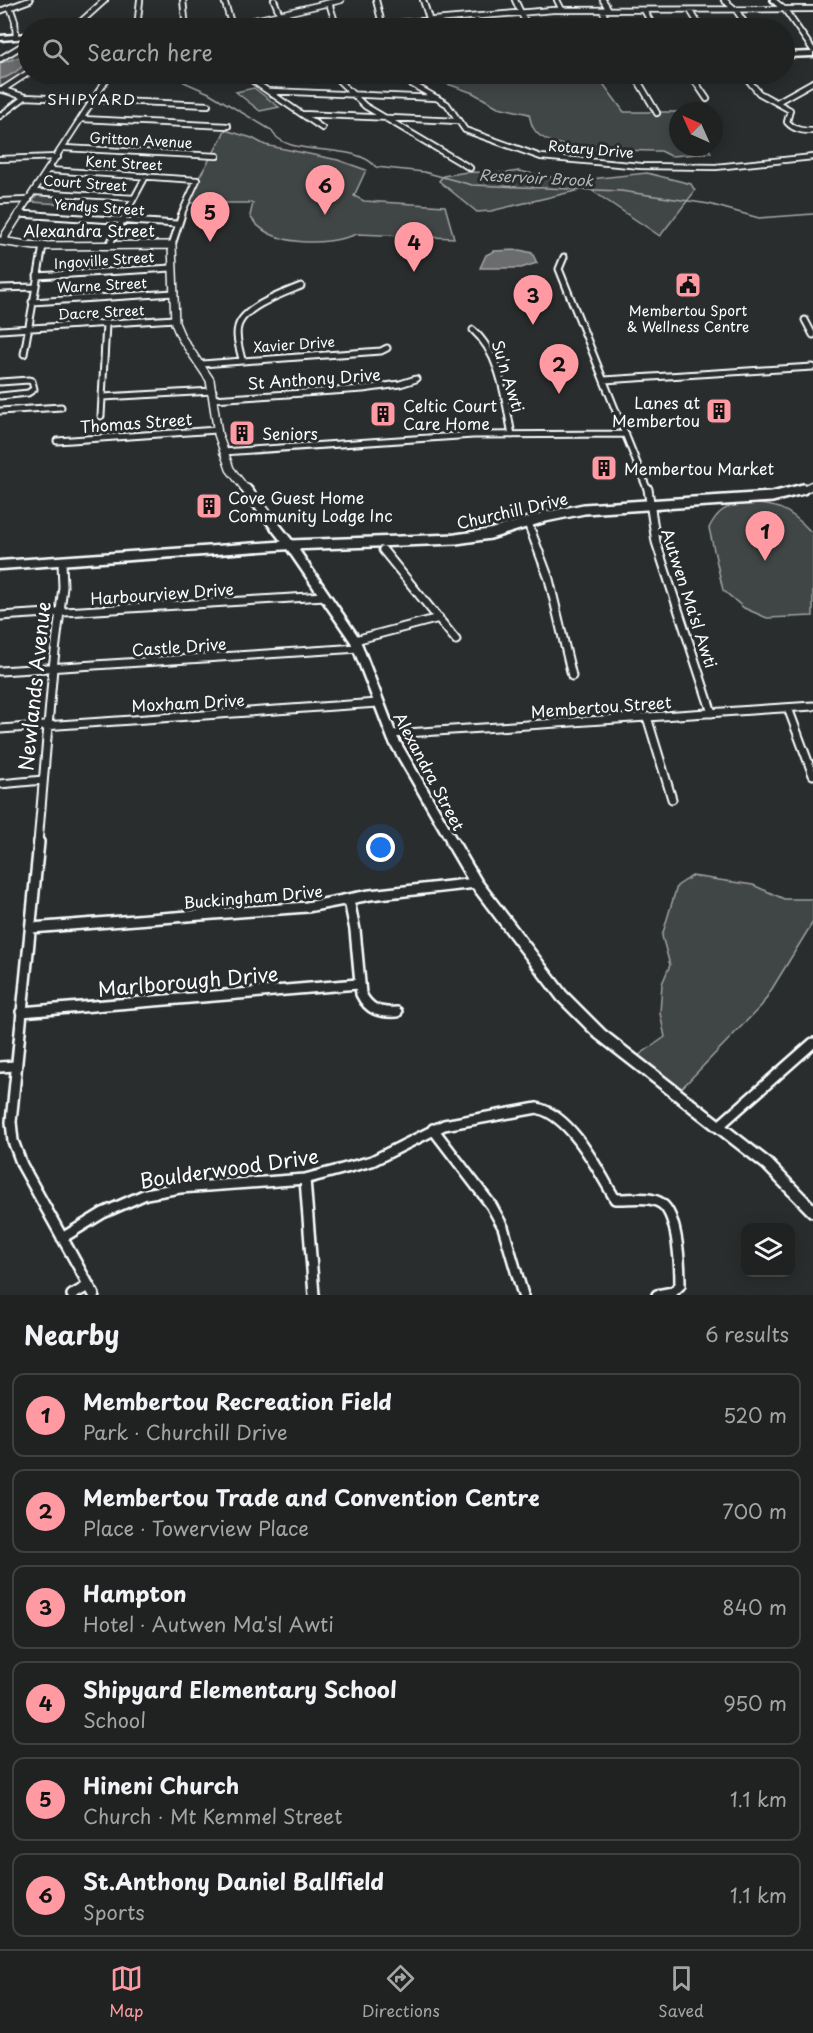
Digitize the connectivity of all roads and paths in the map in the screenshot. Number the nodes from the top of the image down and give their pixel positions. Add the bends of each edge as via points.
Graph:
1 (27, 0) edge
2 (105, 0) edge
3 (140, 0) edge
4 (183, 0) edge
5 (224, 0) edge
6 (274, 0) edge
7 (341, 0) edge
8 (376, 0) edge
9 (423, 0) edge
10 (515, 0) edge
11 (557, 0) edge
12 (603, 0) edge
13 (724, 0) edge
14 (773, 0) edge
15 (326, 2) edge
16 (10, 7) junction
17 (813, 9) edge
18 (562, 10) junction
19 (602, 10) junction
20 (609, 10) junction
21 (644, 10) junction
22 (690, 10) junction
23 (736, 10) junction
24 (785, 10) junction
25 (0, 11) edge
26 (521, 13) junction
27 (280, 15) junction
28 (475, 17) joint
29 (85, 18) edge
30 (138, 18) edge
31 (185, 18) edge
32 (230, 18) edge
33 (267, 18) edge
34 (333, 18) edge
35 (380, 18) edge
36 (429, 18) edge
37 (464, 18) edge
38 (523, 18) edge
39 (606, 18) edge
40 (648, 18) edge
41 (695, 18) edge
42 (741, 18) edge
43 (790, 18) edge
44 (795, 25) edge
45 (16, 37) joint
46 (0, 38) edge
47 (18, 48) edge
48 (813, 52) edge
49 (795, 54) edge
50 (0, 59) edge
51 (18, 79) edge
52 (813, 82) edge
53 (104, 84) edge
54 (258, 84) edge
55 (342, 84) edge
56 (411, 84) edge
57 (640, 84) edge
58 (697, 84) edge
59 (752, 84) edge
60 (1, 90) edge
61 (421, 90) junction
62 (269, 91) junction
63 (353, 95) junction
64 (405, 96) junction
65 (25, 97) junction
66 (438, 98) junction
67 (707, 99) dead end
68 (95, 100) junction
69 (777, 102) junction
70 (208, 105) dead end
71 (657, 113) dead end
72 (302, 114) junction
73 (0, 116) edge
74 (388, 118) junction
75 (82, 119) junction
76 (458, 122) junction
77 (228, 126) dead end
78 (322, 128) dead end
79 (813, 131) edge
80 (64, 148) junction
81 (217, 156) dead end
82 (58, 157) junction
83 (813, 157) edge
84 (0, 159) edge
85 (470, 168) dead end
86 (49, 170) junction
87 (146, 176) junction
88 (34, 192) junction
89 (134, 198) junction
90 (29, 200) junction
91 (0, 201) edge
92 (19, 214) junction
93 (122, 221) junction
94 (177, 224) junction
95 (2, 243) edge
96 (109, 245) junction
97 (144, 245) junction
98 (172, 245) junction
99 (43, 246) junction
100 (564, 257) dead end
101 (172, 258) junction
102 (172, 268) junction
103 (37, 276) junction
104 (301, 286) dead end
105 (35, 287) junction
106 (0, 288) edge
107 (174, 293) junction
108 (32, 302) junction
109 (175, 320) junction
110 (805, 320) dead end
111 (106, 324) junction
112 (28, 328) junction
113 (0, 330) edge
114 (473, 330) dead end
115 (813, 335) edge
116 (387, 348) dead end
117 (24, 354) dead end
118 (242, 360) junction
119 (202, 364) junction
120 (813, 367) edge
121 (416, 379) dead end
122 (604, 380) junction
123 (0, 382) edge
124 (213, 395) junction
125 (0, 396) edge
126 (102, 397) junction
127 (61, 407) dead end
128 (0, 411) edge
129 (102, 416) dead end
130 (217, 430) junction
131 (626, 434) junction
132 (512, 435) junction
133 (57, 441) dead end
134 (224, 453) junction
135 (813, 484) edge
136 (650, 505) junction
137 (528, 523) junction
138 (290, 546) junction
139 (383, 550) dead end
140 (62, 562) junction
141 (0, 565) edge
142 (325, 596) junction
143 (59, 613) junction
144 (0, 616) edge
145 (439, 618) junction
146 (456, 640) dead end
147 (357, 644) junction
148 (53, 668) junction
149 (0, 671) edge
150 (572, 676) dead end
151 (378, 703) junction
152 (813, 706) edge
153 (788, 708) junction
154 (712, 713) junction
155 (647, 717) junction
156 (50, 725) junction
157 (0, 729) edge
158 (391, 734) junction
159 (813, 775) edge
160 (43, 780) junction
161 (0, 784) edge
162 (672, 799) dead end
163 (476, 883) junction
164 (349, 900) junction
165 (31, 928) junction
166 (358, 984) junction
167 (21, 1012) junction
168 (397, 1012) dead end
169 (813, 1043) edge
170 (15, 1066) junction
171 (0, 1067) edge
172 (719, 1126) junction
173 (433, 1129) junction
174 (305, 1179) junction
175 (813, 1211) edge
176 (62, 1238) junction
177 (91, 1291) edge
178 (72, 1295) edge
179 (314, 1295) edge
180 (523, 1295) edge
181 (657, 1295) edge

1 - 16 street
2 - 29 street
3 - 30 street
4 - 31 street
5 - 32 street
6 - 27 street
7 - 15 main road
8 - 35 street
9 - 36 street
10 - 26 street
11 - 18 street
12 - 20 street
13 - 23 street
14 - 24 street
15 - 27 main road
15 - 34 street
16 - 25 street
16 - 45 street
17 - 24 street
18 - 19 street
18 - 26 street
19 - 20 street
19 - 39 street
20 - 21 street
21 - 22 street
21 - 40 street
22 - 23 street
22 - 41 street
23 - 24 street
23 - 42 street
24 - 43 street
26 - 28 street
26 - 38 street
27 - 33 main road
28 - 37 street
44 - 48 street
45 - 46 main road
47 - 50 street
48 - 49 main road
51 - 60 street
52 - 69 street
53 - 68 street
54 - 62 street
55 - 63 street
56 - 61 street, Rotary Drive
57 - 71 street
58 - 67 street
59 - 69 street via 759,93
60 - 65 street
61 - 64 street
61 - 66 street, Rotary Drive
62 - 63 street
62 - 72 street
63 - 64 street
63 - 74 street
64 - 66 street
65 - 68 street
65 - 73 street
66 - 76 street, Rotary Drive via 454,110
68 - 70 street
68 - 75 street
69 - 79 street via 790,111 790,126
72 - 74 street
72 - 78 street
74 - 76 street
74 - 85 street
75 - 77 street
75 - 80 street
76 - 83 street, Rotary Drive via 470,133 538,156 567,160 711,167
80 - 81 street, Gritton Avenue
80 - 82 street
82 - 84 street
82 - 86 street
86 - 87 street, Kent Street
86 - 88 street
87 - 89 street
87 - 94 street, Kent Street via 197,180
88 - 89 street, Court Street
88 - 90 street
89 - 93 street
90 - 91 street
90 - 92 street
92 - 93 street, Yendys Street
92 - 95 street
93 - 94 street, Yendys Street
93 - 96 street
94 - 98 street
95 - 99 main road, Alexandra Street
96 - 97 main road, Alexandra Street
96 - 99 main road, Alexandra Street
97 - 98 main road, Alexandra Street
97 - 101 main road
98 - 101 main road, Alexandra Street
99 - 103 street
100 - 122 street, Autwen Ma'sl Awti via 559,269
101 - 102 main road, Alexandra Street
102 - 103 street, Ingoville Street
102 - 107 main road, Alexandra Street
103 - 105 street
104 - 118 street via 260,305 242,321 238,327
105 - 106 street
105 - 108 street
107 - 108 street, Warne Street
107 - 109 main road, Alexandra Street
108 - 112 street
109 - 111 street, Dacre Street
109 - 119 main road, Alexandra Street via 181,337
110 - 115 street
111 - 112 street, Dacre Street
111 - 126 street
112 - 113 street, Dacre Street
112 - 117 street
114 - 132 street, Su'n Awti via 486,342
116 - 118 street, Xavier Drive
118 - 119 street, Xavier Drive
119 - 124 main road, Alexandra Street
120 - 122 street
121 - 124 street, St Anthony Drive via 372,388
122 - 131 street, Autwen Ma'sl Awti
123 - 125 street via 29,380 34,389
124 - 126 street, St Anthony Drive
124 - 130 main road, Alexandra Street
126 - 129 street
127 - 128 street
130 - 133 street, Thomas Street
130 - 134 main road, Alexandra Street
131 - 132 street
131 - 136 street, Autwen Ma'sl Awti via 647,486
132 - 134 street
134 - 138 main road, Alexandra Street via 234,475
135 - 136 main road, Churchill Drive via 772,497
136 - 137 main road, Churchill Drive via 584,509
136 - 154 street, Autwen Ma'sl Awti via 656,542
137 - 138 main road, Churchill Drive via 456,539
137 - 150 street via 540,552
138 - 140 street, Churchill Drive
138 - 142 main road, Alexandra Street
139 - 145 street
140 - 141 street, Churchill Drive
140 - 143 street, Newlands Avenue
142 - 143 street, Harbourview Drive
142 - 147 main road, Alexandra Street
143 - 144 street, Harbourview Drive
143 - 148 street, Newlands Avenue
145 - 146 street
145 - 147 street, Castle Drive
147 - 148 street, Castle Drive
147 - 151 main road, Alexandra Street
148 - 149 street, Castle Drive
148 - 156 street, Newlands Avenue
151 - 156 street, Moxham Drive
151 - 158 main road, Alexandra Street
152 - 153 street, Membertou Street
153 - 154 street, Membertou Street
153 - 159 street
154 - 155 street, Membertou Street
155 - 158 street, Membertou Street
155 - 162 street
156 - 157 street, Moxham Drive
156 - 160 street, Newlands Avenue
158 - 163 main road, Alexandra Street
160 - 161 street
160 - 165 street, Newlands Avenue
163 - 164 street, Buckingham Drive
163 - 172 main road, Alexandra Street via 562,996 600,1034
164 - 165 street, Buckingham Drive via 290,909
164 - 166 street via 357,946
165 - 167 street, Newlands Avenue
166 - 167 street, Marlborough Drive
166 - 168 street via 367,1005
167 - 170 street, Newlands Avenue
169 - 172 street
170 - 171 street
170 - 176 street, Newlands Avenue via 13,1141
172 - 175 main road, Alexandra Street via 767,1164
173 - 174 street, Boulderwood Drive via 372,1161
173 - 180 street via 491,1205 503,1227
173 - 181 street, Boulderwood Drive via 495,1114 550,1111 590,1157 615,1199 660,1202 666,1207 681,1270 680,1285 673,1292
174 - 176 street, Boulderwood Drive via 146,1194 103,1213
174 - 179 street
176 - 177 street, Newlands Avenue
177 - 178 street

